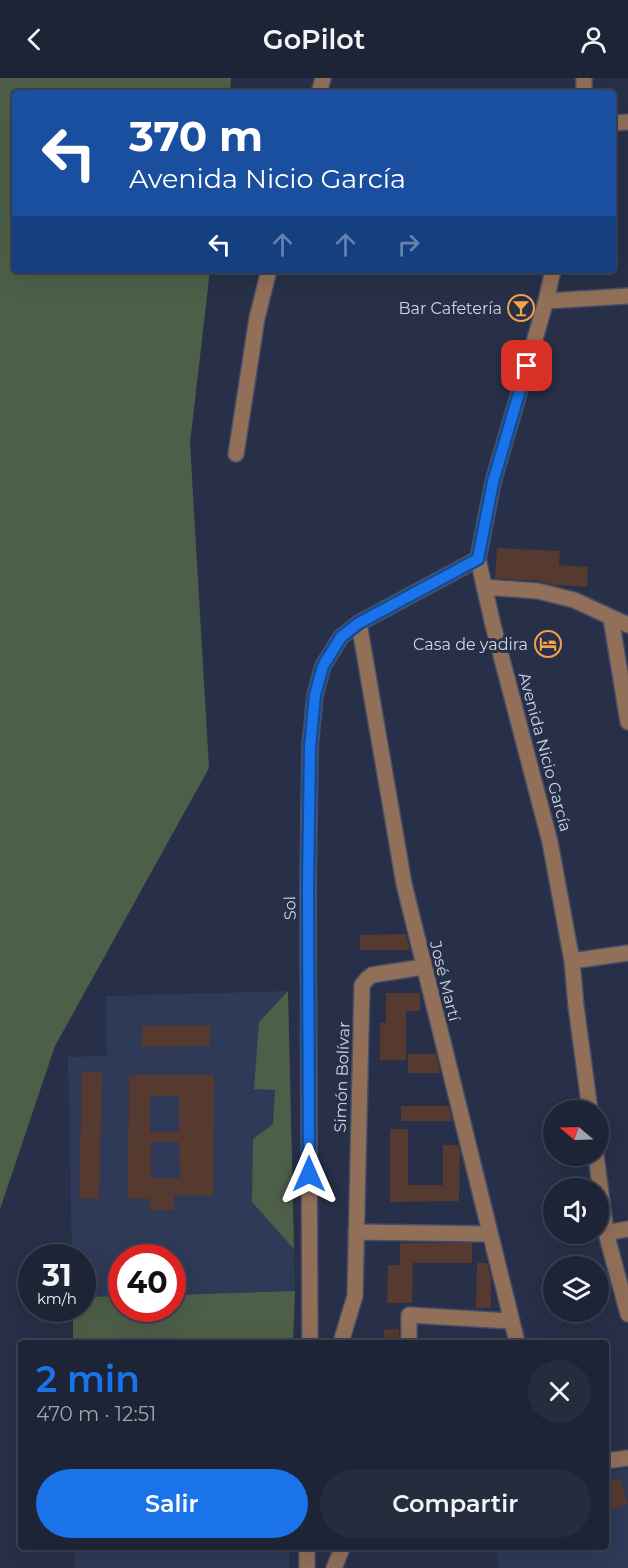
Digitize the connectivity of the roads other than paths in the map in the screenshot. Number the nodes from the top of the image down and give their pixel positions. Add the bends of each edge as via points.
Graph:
1 (268, 273) edge
2 (552, 273) edge
3 (628, 296) edge
4 (546, 301) junction
5 (236, 454) dead end
6 (478, 559) junction
7 (483, 587) junction
8 (611, 618) junction
9 (359, 623) junction
10 (628, 626) edge
11 (628, 722) edge
12 (628, 952) edge
13 (572, 961) junction
14 (423, 967) junction
15 (589, 1100) edge
16 (628, 1229) edge
17 (356, 1232) junction
18 (609, 1232) edge
19 (490, 1234) junction
20 (609, 1244) edge
21 (628, 1314) edge
22 (511, 1321) junction
23 (310, 1340) edge
24 (342, 1340) edge
25 (409, 1340) edge
26 (516, 1340) edge
27 (628, 1458) edge
28 (609, 1461) edge
29 (307, 1550) edge
30 (341, 1550) edge
31 (307, 1568) edge
32 (334, 1568) edge

1 - 5 street via 257,318
2 - 4 street, Avenida Nicio García
3 - 4 street
4 - 6 street, Avenida Nicio García via 493,482
6 - 7 street, Avenida Nicio García
6 - 9 street, Sol
7 - 8 street via 538,591 574,600
7 - 13 street, Avenida Nicio García via 550,842
8 - 10 street
8 - 11 street
9 - 14 street, José Martí via 404,884
9 - 23 street, Sol via 341,637 323,666 315,695 310,747
12 - 13 street
13 - 15 street, Avenida Nicio García
14 - 17 street, Simón Bolívar via 372,975 362,985
14 - 19 street, José Martí
16 - 18 street
17 - 19 street
17 - 24 street, Simón Bolívar via 355,1296
19 - 22 street, José Martí
20 - 21 street
22 - 25 street via 409,1314
22 - 26 street, José Martí
27 - 28 street
29 - 31 street
30 - 32 street

